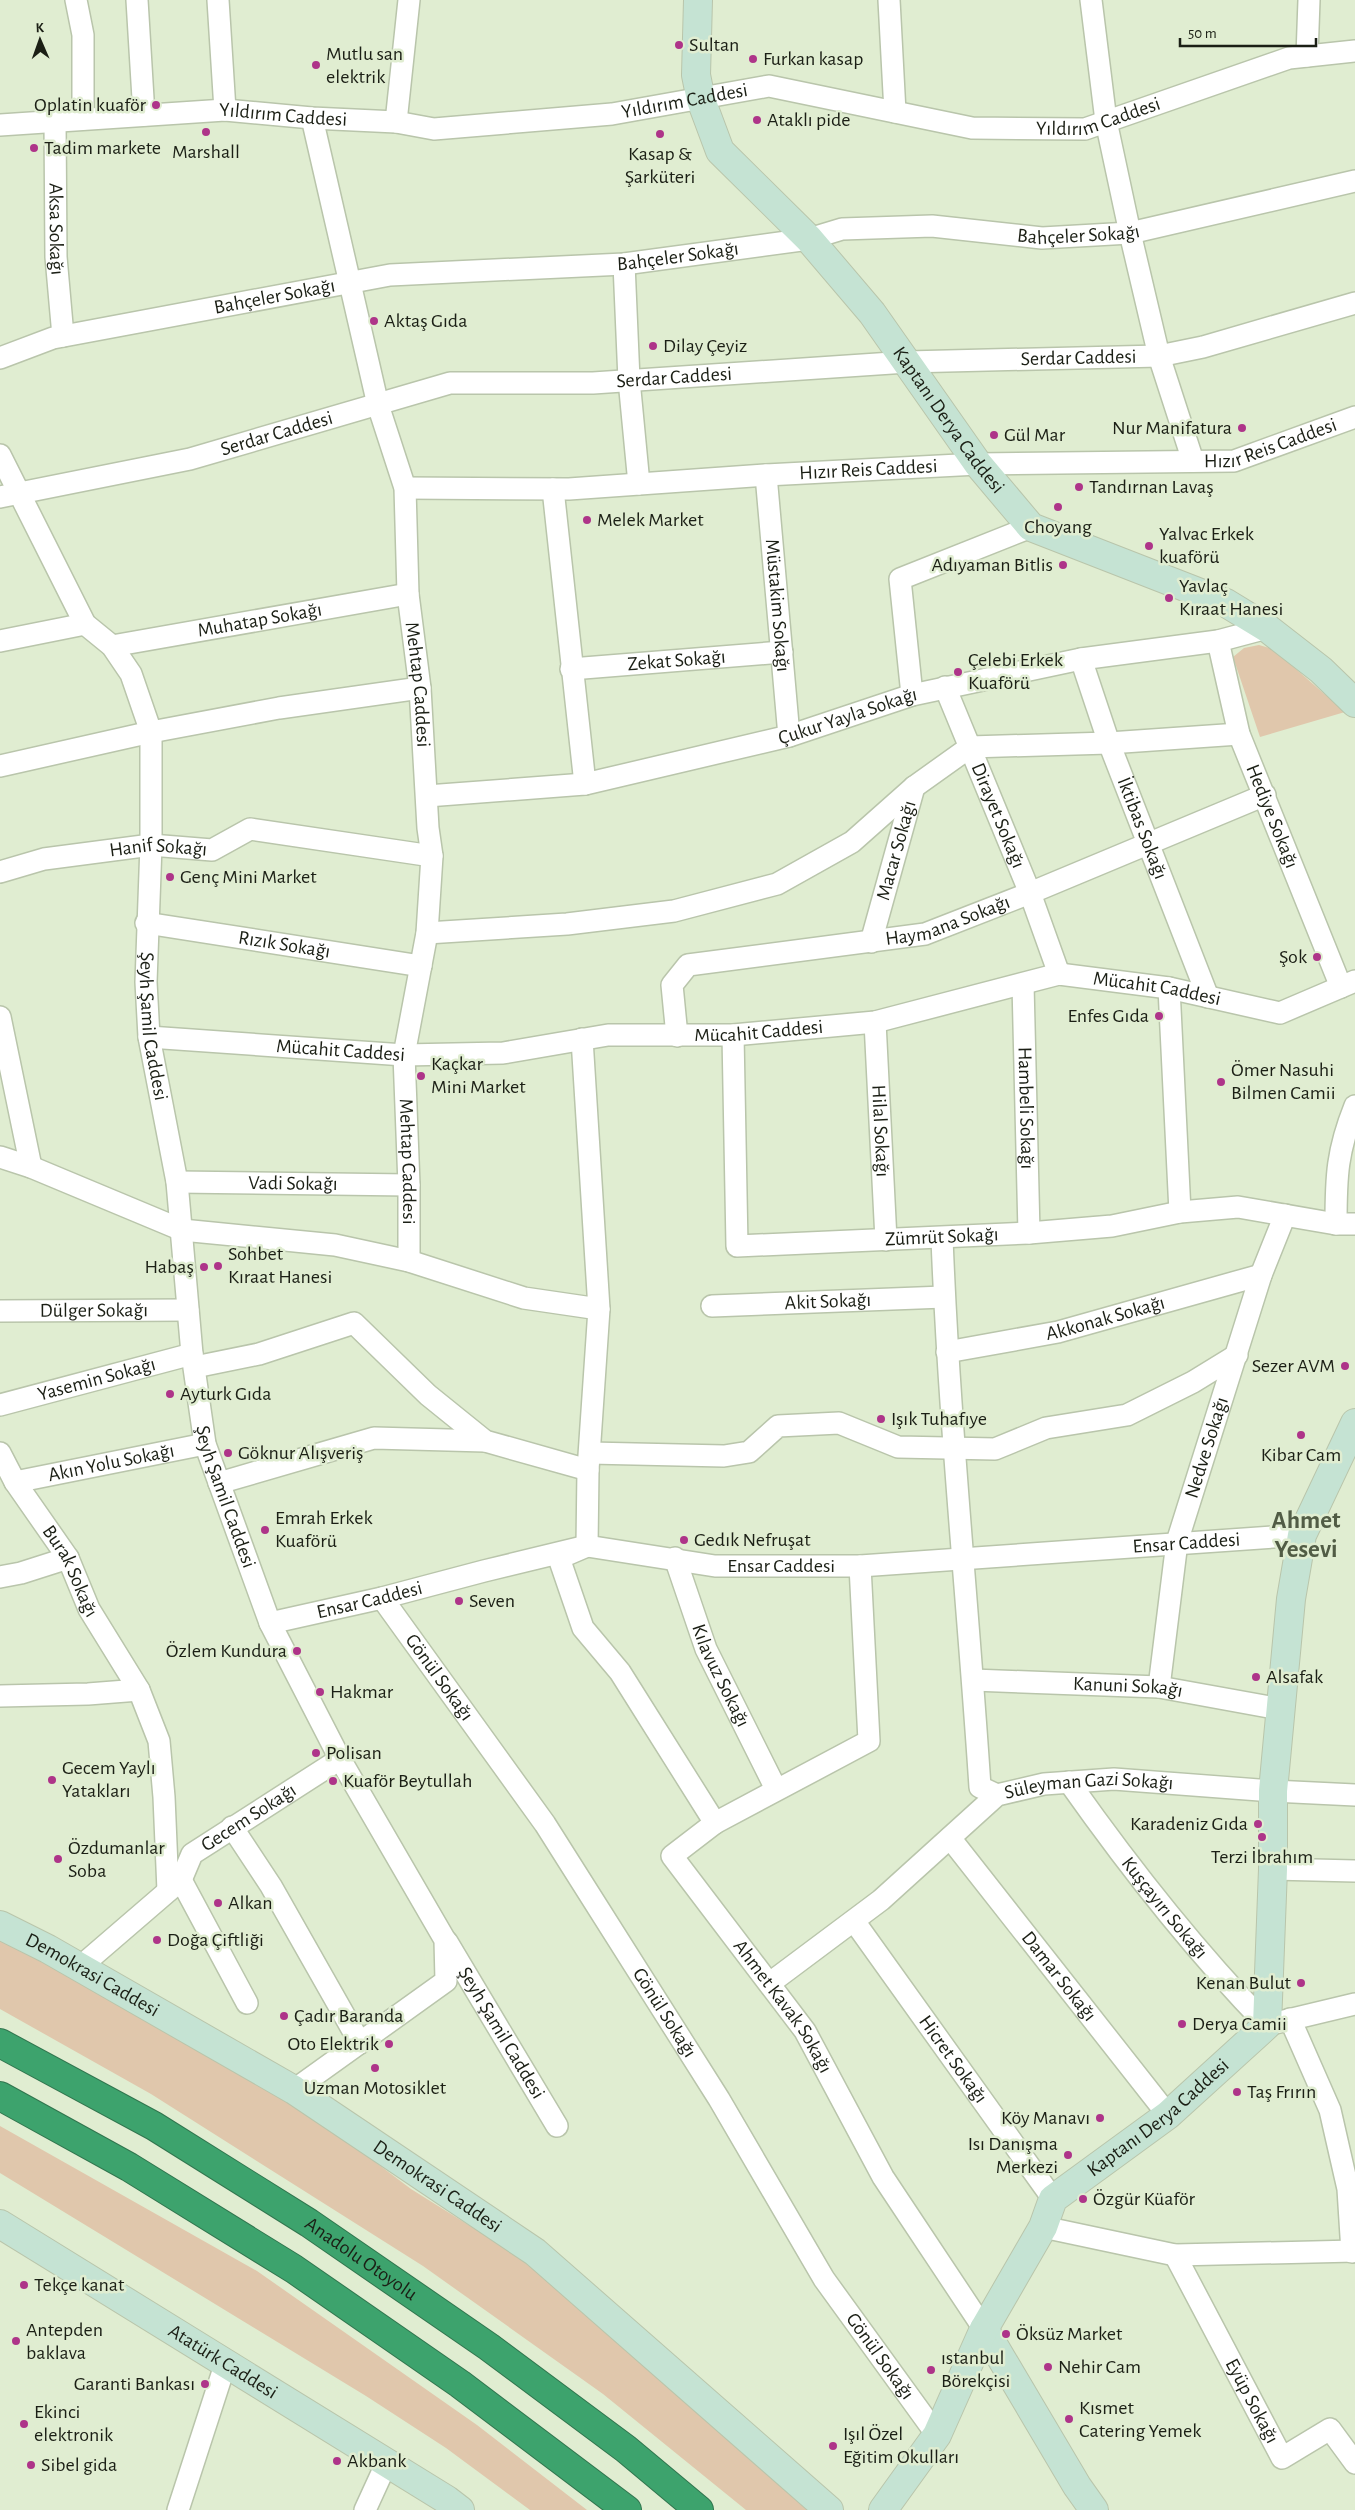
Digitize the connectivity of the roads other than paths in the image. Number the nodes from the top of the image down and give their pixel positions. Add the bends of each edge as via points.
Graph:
1 (76, 0) edge
2 (137, 0) edge
3 (218, 0) edge
4 (409, 0) edge
5 (698, 0) edge
6 (889, 0) edge
7 (1091, 0) edge
8 (1310, 0) edge
9 (1355, 53) edge
10 (1307, 56) junction
11 (702, 100) junction
12 (225, 110) junction
13 (895, 112) junction
14 (144, 115) junction
15 (312, 118) junction
16 (83, 120) junction
17 (55, 121) junction
18 (396, 122) junction
19 (1106, 122) junction
20 (0, 125) edge
21 (1355, 181) edge
22 (1130, 233) junction
23 (809, 238) junction
24 (624, 264) junction
25 (352, 282) junction
26 (1355, 303) edge
27 (63, 336) junction
28 (1159, 356) junction
29 (0, 358) edge
30 (907, 362) junction
31 (629, 380) junction
32 (378, 405) junction
33 (1355, 417) edge
34 (0, 455) edge
35 (1193, 461) junction
36 (978, 464) junction
37 (766, 475) junction
38 (639, 484) junction
39 (405, 488) junction
40 (553, 489) junction
41 (10, 494) edge
42 (1031, 527) junction
43 (408, 594) junction
44 (85, 624) junction
45 (1267, 628) junction
46 (0, 640) edge
47 (1218, 641) junction
48 (112, 646) junction
49 (782, 652) junction
50 (1081, 659) junction
51 (571, 669) junction
52 (420, 688) junction
53 (945, 688) junction
54 (912, 695) junction
55 (1355, 703) edge
56 (151, 732) junction
57 (1240, 734) junction
58 (789, 736) junction
59 (1109, 743) junction
60 (970, 747) junction
61 (0, 766) edge
62 (585, 784) junction
63 (914, 787) junction
64 (1265, 795) junction
65 (427, 796) junction
66 (1148, 844) junction
67 (150, 845) junction
68 (432, 856) junction
69 (0, 872) edge
70 (1030, 893) junction
71 (146, 923) junction
72 (427, 933) junction
73 (871, 942) junction
74 (421, 966) junction
75 (1059, 974) junction
76 (1351, 983) edge
77 (1023, 984) junction
78 (1169, 988) junction
79 (1208, 997) junction
80 (0, 1017) edge
81 (874, 1022) junction
82 (733, 1035) junction
83 (677, 1036) junction
84 (149, 1037) junction
85 (582, 1039) junction
86 (404, 1055) junction
87 (1355, 1106) edge
88 (0, 1157) edge
89 (31, 1167) junction
90 (176, 1182) junction
91 (409, 1185) junction
92 (1180, 1212) junction
93 (1285, 1215) junction
94 (1346, 1224) edge
95 (182, 1230) junction
96 (1029, 1233) junction
97 (942, 1238) junction
98 (886, 1240) junction
99 (409, 1261) junction
100 (1261, 1274) junction
101 (944, 1297) junction
102 (712, 1306) dead end
103 (599, 1309) junction
104 (188, 1310) junction
105 (0, 1311) edge
106 (947, 1352) junction
107 (1237, 1355) junction
108 (194, 1360) junction
109 (0, 1405) edge
110 (1353, 1433) edge
111 (485, 1441) junction
112 (205, 1444) junction
113 (955, 1449) junction
114 (0, 1452) edge
115 (589, 1461) junction
116 (16, 1482) junction
117 (219, 1483) junction
118 (1302, 1535) junction
119 (1177, 1542) junction
120 (587, 1546) junction
121 (961, 1557) junction
122 (68, 1558) junction
123 (675, 1558) junction
124 (860, 1566) junction
125 (0, 1577) edge
126 (382, 1598) junction
127 (270, 1623) junction
128 (973, 1680) junction
129 (1159, 1687) junction
130 (139, 1690) junction
131 (0, 1696) edge
132 (1280, 1709) junction
133 (340, 1759) junction
134 (1069, 1782) junction
135 (776, 1789) junction
136 (1273, 1791) junction
137 (997, 1795) junction
138 (1355, 1795) edge
139 (714, 1823) junction
140 (232, 1827) junction
141 (950, 1838) junction
142 (1273, 1869) junction
143 (1355, 1871) edge
144 (174, 1885) junction
145 (854, 1921) junction
146 (0, 1925) edge
147 (445, 1940) junction
148 (80, 1967) junction
149 (770, 1983) junction
150 (247, 2003) dead end
151 (1353, 2008) edge
152 (1278, 2022) junction
153 (0, 2043) edge
154 (360, 2043) junction
155 (294, 2090) junction
156 (0, 2096) edge
157 (1168, 2115) junction
158 (557, 2126) dead end
159 (1052, 2199) junction
160 (0, 2224) edge
161 (1043, 2227) junction
162 (1353, 2252) edge
163 (1175, 2255) junction
164 (984, 2328) junction
165 (226, 2362) junction
166 (937, 2435) junction
167 (387, 2462) junction
168 (1355, 2463) edge
169 (459, 2506) edge
170 (178, 2510) edge
171 (364, 2510) edge
172 (627, 2510) edge
173 (699, 2510) edge
174 (829, 2510) edge
175 (883, 2510) edge
176 (1094, 2510) edge

1 - 16 street via 83,34
2 - 14 street
3 - 12 street
4 - 18 street
5 - 11 street, Kaptanı Derya Caddesi via 696,75
6 - 13 street
7 - 19 street
8 - 10 street
9 - 10 street, Yıldırım Caddesi
10 - 19 street, Yıldırım Caddesi via 1289,58
11 - 13 street, Yıldırım Caddesi via 769,86
11 - 18 street, Yıldırım Caddesi via 612,114 434,129
11 - 23 street, Kaptanı Derya Caddesi via 720,151
12 - 14 street, Yıldırım Caddesi
12 - 15 street, Yıldırım Caddesi
13 - 19 street, Yıldırım Caddesi via 972,128 1085,128
14 - 16 street, Yıldırım Caddesi
15 - 18 street, Yıldırım Caddesi
15 - 25 street, Mehtap Caddesi
16 - 17 street, Yıldırım Caddesi
17 - 20 street, Yıldırım Caddesi
17 - 27 street, Aksa Sokağı via 56,257
19 - 22 street
21 - 22 street, Bahçeler Sokağı
22 - 23 street, Bahçeler Sokağı via 1042,238 932,226 842,229
22 - 28 street
23 - 24 street, Bahçeler Sokağı
23 - 30 street, Kaptanı Derya Caddesi via 872,313
24 - 25 street, Bahçeler Sokağı via 390,275
24 - 31 street
25 - 27 street, Bahçeler Sokağı
25 - 32 street, Mehtap Caddesi
26 - 28 street, Serdar Caddesi via 1203,347
27 - 29 street, Bahçeler Sokağı
28 - 30 street, Serdar Caddesi
28 - 35 street
30 - 31 street, Serdar Caddesi
30 - 36 street, Kaptanı Derya Caddesi
31 - 32 street, Serdar Caddesi via 450,383
31 - 38 street
32 - 39 street, Mehtap Caddesi
32 - 41 street, Serdar Caddesi via 190,459
33 - 35 street, Hızır Reis Caddesi via 1234,461
34 - 41 street, Şeyh Şamil Caddesi
35 - 36 street, Hızır Reis Caddesi
36 - 37 street, Hızır Reis Caddesi
36 - 42 street, Kaptanı Derya Caddesi
37 - 38 street, Hızır Reis Caddesi
37 - 49 street, Müstakim Sokağı
38 - 40 street, Hızır Reis Caddesi
39 - 40 street, Hızır Reis Caddesi
39 - 43 street, Mehtap Caddesi
40 - 51 street
41 - 44 street, Şeyh Şamil Caddesi
42 - 45 street, Kaptanı Derya Caddesi via 1226,603
42 - 54 street via 900,579
43 - 48 street, Muhatap Sokağı
43 - 52 street, Mehtap Caddesi
44 - 46 street
44 - 48 street, Şeyh Şamil Caddesi
45 - 47 street, Çukur Yayla Sokağı
45 - 55 street, Kaptanı Derya Caddesi via 1321,670
47 - 50 street, Çukur Yayla Sokağı
47 - 57 street, Hediye Sokağı
48 - 56 street, Şeyh Şamil Caddesi via 131,674
49 - 51 street, Zekat Sokağı
49 - 58 street, Müstakim Sokağı
50 - 53 street, Çukur Yayla Sokağı
50 - 59 street, İktibas Sokağı
51 - 62 street
52 - 56 street via 279,708
52 - 65 street, Mehtap Caddesi
53 - 54 street, Çukur Yayla Sokağı
53 - 60 street, Dirayet Sokağı
54 - 58 street, Çukur Yayla Sokağı
56 - 61 street
56 - 67 street, Şeyh Şamil Caddesi
57 - 59 street
57 - 64 street, Hediye Sokağı
58 - 62 street, Çukur Yayla Sokağı
59 - 60 street
59 - 66 street, İktibas Sokağı
60 - 63 street
60 - 70 street, Dirayet Sokağı
62 - 65 street, Çukur Yayla Sokağı
63 - 72 street via 852,842 777,884 674,911 567,924
63 - 73 street, Macar Sokağı
64 - 66 street, Haymana Sokağı
64 - 76 street, Hediye Sokağı
65 - 68 street, Mehtap Caddesi
66 - 70 street, Haymana Sokağı
66 - 79 street, İktibas Sokağı
67 - 68 street, Hanif Sokağı via 212,850 250,829
67 - 69 street, Hanif Sokağı via 44,859
67 - 71 street, Şeyh Şamil Caddesi
68 - 72 street, Mehtap Caddesi
70 - 73 street, Haymana Sokağı via 925,934
70 - 75 street, Dirayet Sokağı
71 - 74 street, Rızık Sokağı
71 - 84 street, Şeyh Şamil Caddesi
72 - 74 street, Mehtap Caddesi
73 - 83 street, Haymana Sokağı via 688,965 672,985
74 - 86 street, Mehtap Caddesi
75 - 77 street, Mücahit Caddesi
75 - 78 street, Mücahit Caddesi
76 - 79 street, Mücahit Caddesi via 1280,1013
77 - 81 street, Mücahit Caddesi
77 - 96 street, Hambeli Sokağı
78 - 79 street, Mücahit Caddesi
78 - 92 street
80 - 89 street
81 - 82 street, Mücahit Caddesi
81 - 98 street, Hilal Sokağı
82 - 83 street, Mücahit Caddesi
82 - 98 street, Zümrüt Sokağı via 737,1246
83 - 85 street, Mücahit Caddesi via 608,1035
84 - 86 street, Mücahit Caddesi
84 - 90 street, Şeyh Şamil Caddesi
85 - 86 street, Mücahit Caddesi via 503,1053
85 - 103 street
86 - 91 street, Mehtap Caddesi
87 - 94 street via 1342,1138 1337,1170
88 - 89 street
89 - 95 street
90 - 91 street, Vadi Sokağı
90 - 95 street, Şeyh Şamil Caddesi
91 - 99 street, Mehtap Caddesi
92 - 93 street, Zümrüt Sokağı via 1238,1207
92 - 96 street, Zümrüt Sokağı via 1112,1226
93 - 94 street, Zümrüt Sokağı
93 - 100 street, Nedve Sokağı
95 - 99 street via 335,1245
95 - 104 street, Şeyh Şamil Caddesi
96 - 97 street, Zümrüt Sokağı
97 - 98 street, Zümrüt Sokağı
97 - 101 street
99 - 103 street via 524,1298
100 - 106 street, Akkonak Sokağı via 1058,1332
100 - 107 street, Nedve Sokağı
101 - 102 street, Akit Sokağı
101 - 106 street
103 - 115 street
104 - 105 street, Dülger Sokağı
104 - 108 street, Şeyh Şamil Caddesi
106 - 113 street
107 - 113 street via 1193,1382 1127,1415 1046,1428 995,1449
107 - 119 street, Nedve Sokağı
108 - 109 street, Yasemin Sokağı
108 - 111 street, Yasemin Sokağı via 259,1354 354,1324 428,1395
108 - 112 street, Şeyh Şamil Caddesi
110 - 118 street
111 - 115 street
111 - 117 street via 374,1438
112 - 116 street, Akın Yolu Sokağı
112 - 117 street, Şeyh Şamil Caddesi
113 - 115 street via 898,1447 839,1423 778,1426 749,1452 724,1456
113 - 121 street
114 - 116 street, Burak Sokağı
115 - 120 street
116 - 122 street, Burak Sokağı
117 - 127 street, Şeyh Şamil Caddesi
118 - 119 street, Ensar Caddesi
118 - 132 street via 1291,1600
119 - 121 street, Ensar Caddesi
119 - 129 street, Nedve Sokağı
120 - 123 street, Ensar Caddesi
120 - 126 street, Ensar Caddesi
120 - 139 street via 559,1558 583,1628 620,1672
121 - 124 street, Ensar Caddesi
121 - 128 street
122 - 125 street
122 - 130 street, Burak Sokağı via 89,1609
123 - 124 street, Ensar Caddesi via 715,1566
123 - 135 street, Kılavuz Sokağı via 706,1649
124 - 135 street, Ahmet Kavak Sokağı via 869,1741
126 - 127 street, Ensar Caddesi
126 - 166 street, Gönül Sokağı via 545,1824 719,2099 824,2279
127 - 133 street, Şeyh Şamil Caddesi
128 - 129 street, Kanuni Sokağı
128 - 137 street via 980,1787
129 - 132 street, Kanuni Sokağı
130 - 131 street via 59,1696
130 - 144 street, Burak Sokağı via 159,1741
132 - 136 street
133 - 140 street, Gecem Sokağı
133 - 147 street, Şeyh Şamil Caddesi
134 - 136 street, Süleyman Gazi Sokağı via 1114,1779
134 - 137 street, Süleyman Gazi Sokağı
134 - 152 street, Kuşçayırı Sokağı via 1109,1840 1238,1996
135 - 139 street, Ahmet Kavak Sokağı
136 - 138 street, Süleyman Gazi Sokağı
136 - 142 street
137 - 141 street, Süleyman Gazi Sokağı
139 - 149 street, Ahmet Kavak Sokağı via 672,1856
140 - 144 street, Gecem Sokağı via 192,1854
140 - 154 street via 271,1886
141 - 145 street, Süleyman Gazi Sokağı
141 - 157 street, Damar Sokağı
142 - 143 street
142 - 152 street
144 - 148 street, Gecem Sokağı
144 - 150 street
145 - 149 street, Süleyman Gazi Sokağı
145 - 159 street, Hicret Sokağı
146 - 148 street, Demokrasi Caddesi
147 - 154 street via 446,1981
147 - 158 street, Şeyh Şamil Caddesi
148 - 155 street, Demokrasi Caddesi
149 - 164 street, Ahmet Kavak Sokağı via 805,2031 883,2177
151 - 152 street
152 - 157 street, Kaptanı Derya Caddesi
152 - 162 street via 1330,2110 1348,2189
153 - 173 highway, Anadolu Otoyolu via 154,2126 310,2223 489,2347 626,2449
154 - 155 street
155 - 174 street, Demokrasi Caddesi via 535,2252
156 - 172 highway via 129,2167 294,2269 460,2384
157 - 159 street, Kaptanı Derya Caddesi
159 - 161 street
160 - 165 street, Atatürk Caddesi
161 - 163 street
161 - 164 street
162 - 163 street
163 - 168 street, Eyüp Sokağı via 1282,2458 1330,2429
164 - 166 street
164 - 176 street, Ahmet Kavak Sokağı
165 - 167 street, Atatürk Caddesi
165 - 170 street
166 - 175 street
167 - 169 street, Atatürk Caddesi
167 - 171 street

